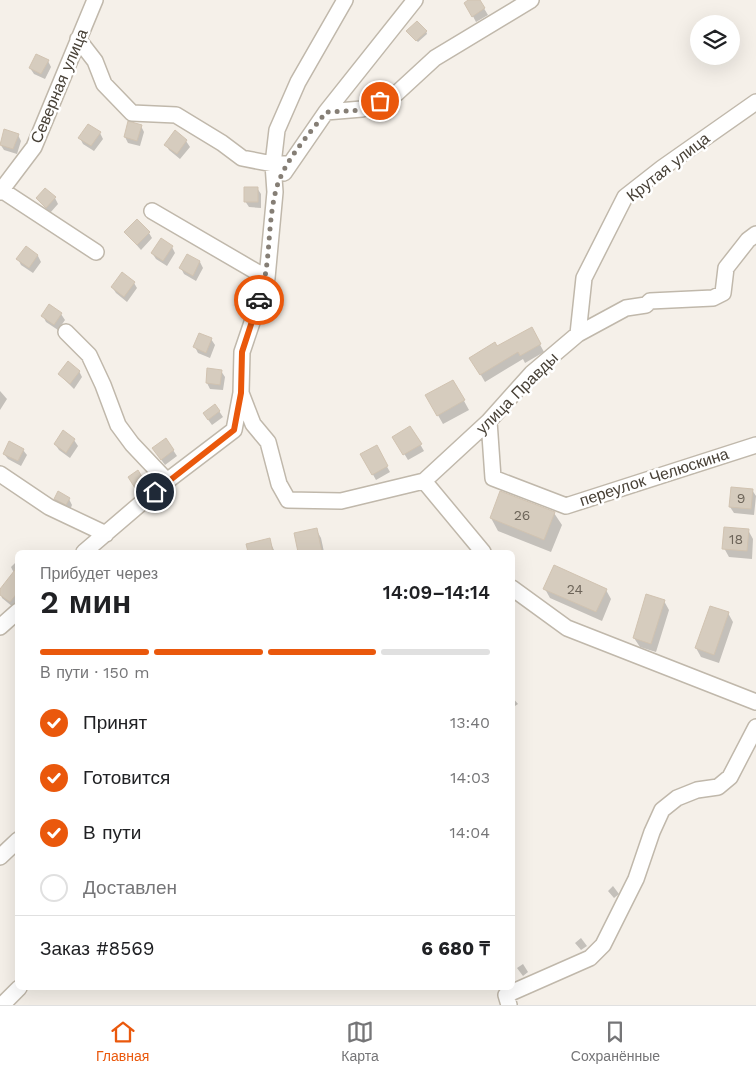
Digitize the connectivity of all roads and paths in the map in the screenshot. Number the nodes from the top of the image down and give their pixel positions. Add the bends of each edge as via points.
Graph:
1 (95, 0) edge
2 (345, 0) edge
3 (415, 0) edge
4 (531, 0) edge
5 (78, 39) junction
6 (756, 102) edge
7 (326, 112) junction
8 (281, 164) junction
9 (1, 190) edge
10 (152, 211) dead end
11 (756, 234) edge
12 (96, 252) dead end
13 (266, 278) junction
14 (66, 332) dead end
15 (578, 334) junction
16 (241, 393) junction
17 (490, 421) junction
18 (756, 445) edge
19 (0, 474) edge
20 (167, 481) junction
21 (424, 481) junction
22 (106, 534) junction
23 (86, 550) edge
24 (480, 550) edge
25 (515, 590) edge
26 (15, 614) edge
27 (0, 627) edge
28 (756, 702) edge
29 (756, 727) edge
30 (15, 843) edge
31 (0, 857) edge
32 (17, 990) edge
33 (2, 1005) edge
34 (509, 1005) edge

1 - 5 street, Северная улица
2 - 8 street via 298,82 277,130
3 - 7 street
4 - 7 street via 435,58 396,93 362,110
5 - 8 street via 96,61 104,84 132,113 176,115 242,158
5 - 9 street, Северная улица via 34,147
6 - 15 street, Крутая улица via 625,197 584,278
7 - 8 street
8 - 13 street
9 - 12 street
10 - 13 street
11 - 15 street, улица Правды via 726,268 723,293 712,298 650,301 626,308
13 - 16 street via 242,352
14 - 20 street via 88,355 118,425
15 - 17 street, улица Правды via 532,373
16 - 20 street via 234,430
16 - 21 street via 253,424 268,442 279,484 288,500 340,501
17 - 18 street, переулок Челюскина via 493,478 566,506
17 - 21 street, улица Правды
19 - 22 street via 49,506
20 - 22 street
21 - 24 street
22 - 23 street
25 - 28 street via 566,628
26 - 27 street
29 - 34 street via 730,777 718,787 697,790 677,798 662,810 636,879 603,945 590,958 506,995
30 - 31 street
32 - 33 street

